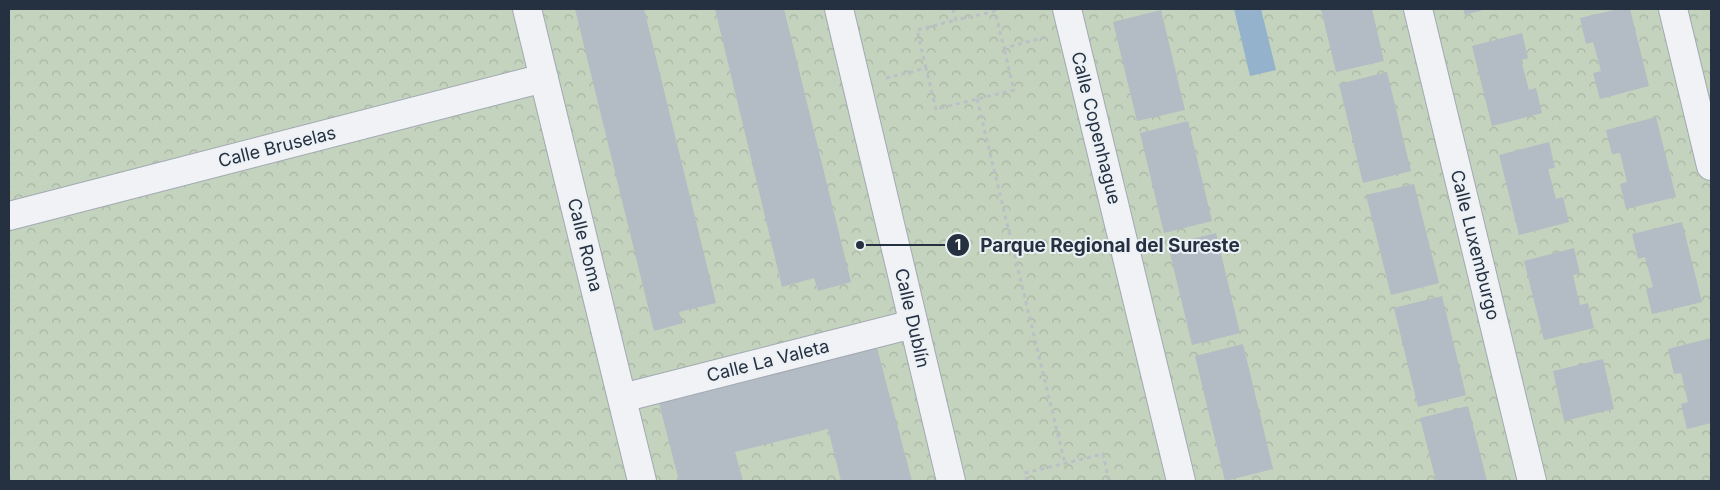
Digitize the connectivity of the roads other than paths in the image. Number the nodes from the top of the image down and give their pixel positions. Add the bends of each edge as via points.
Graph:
1 (527, 9) edge
2 (839, 9) edge
3 (1068, 9) edge
4 (1418, 9) edge
5 (1673, 9) edge
6 (544, 78) junction
7 (1711, 166) edge
8 (9, 216) edge
9 (913, 324) junction
10 (622, 398) junction
11 (642, 481) edge
12 (951, 481) edge
13 (1181, 481) edge
14 (1532, 481) edge

1 - 6 street, Calle Roma
2 - 9 street, Calle Dublín
3 - 13 street, Calle Copenhague
4 - 14 street, Calle Luxemburgo
5 - 7 street
6 - 8 street, Calle Bruselas
6 - 10 street, Calle Roma
9 - 10 street, Calle La Valeta
9 - 12 street, Calle Dublín
10 - 11 street, Calle Roma

